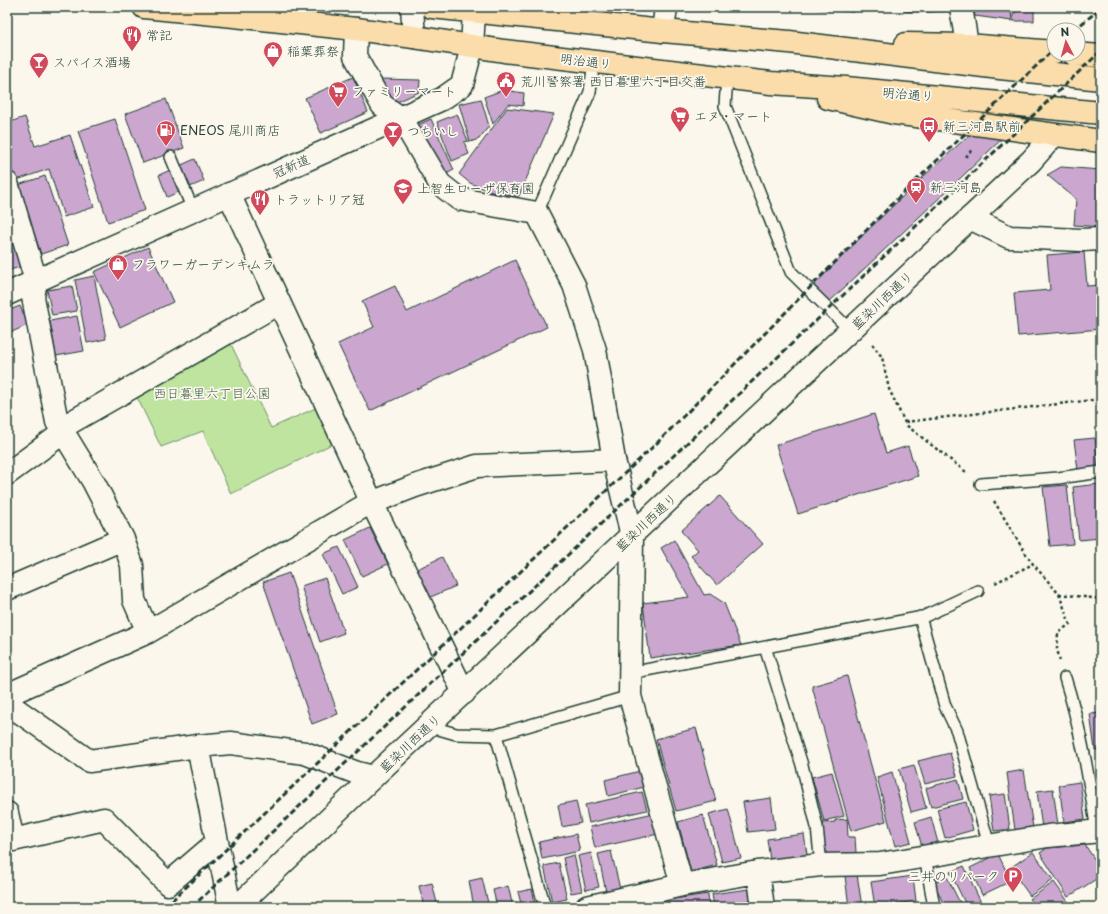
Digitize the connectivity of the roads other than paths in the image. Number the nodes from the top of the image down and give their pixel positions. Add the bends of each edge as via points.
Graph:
1 (144, 7) edge
2 (412, 7) edge
3 (432, 7) edge
4 (666, 7) edge
5 (961, 7) edge
6 (474, 12) junction
7 (539, 12) edge
8 (356, 29) junction
9 (663, 31) junction
10 (414, 37) junction
11 (789, 42) junction
12 (967, 45) junction
13 (472, 46) junction
14 (1046, 51) edge
15 (1086, 55) edge
16 (1101, 56) edge
17 (594, 62) junction
18 (727, 78) junction
19 (1101, 79) edge
20 (771, 83) junction
21 (1101, 113) edge
22 (401, 118) junction
23 (1054, 135) junction
24 (1101, 141) edge
25 (171, 158) dead end
26 (7, 183) edge
27 (229, 194) junction
28 (193, 210) junction
29 (538, 213) junction
30 (970, 218) junction
31 (1101, 239) edge
32 (36, 281) junction
33 (7, 294) edge
34 (279, 303) junction
35 (850, 330) junction
36 (62, 430) junction
37 (614, 460) junction
38 (1101, 472) edge
39 (7, 474) edge
40 (981, 484) road end
41 (372, 503) junction
42 (632, 536) junction
43 (123, 539) junction
44 (7, 589) edge
45 (978, 591) road end
46 (920, 617) junction
47 (148, 632) junction
48 (765, 647) junction
49 (630, 673) junction
50 (1065, 678) road end
51 (464, 693) junction
52 (7, 695) edge
53 (630, 696) junction
54 (7, 703) edge
55 (428, 726) junction
56 (496, 735) junction
57 (198, 746) junction
58 (373, 777) junction
59 (7, 813) edge
60 (1099, 831) edge
61 (217, 842) junction
62 (989, 846) junction
63 (925, 856) junction
64 (821, 865) junction
65 (758, 872) junction
66 (682, 885) junction
67 (230, 907) edge
68 (237, 907) edge
69 (545, 907) edge
70 (587, 907) edge
71 (763, 907) edge
72 (934, 907) edge

1 - 8 main road, 明治通り
2 - 10 street
3 - 6 main road
4 - 9 street
5 - 12 street
6 - 7 main road
6 - 13 street, 冠新道
7 - 9 main road
8 - 10 main road, 明治通り
8 - 22 street via 355,56 382,105
9 - 11 main road
10 - 13 main road, 明治通り
11 - 12 main road
11 - 19 main road
12 - 14 main road
13 - 17 main road, 明治通り
13 - 22 street, 冠新道 via 462,85 442,99
15 - 16 main road
17 - 18 main road, 明治通り
17 - 29 lane via 590,92
18 - 20 main road, 明治通り
18 - 35 lane via 725,106 791,272
20 - 21 main road, 明治通り
20 - 23 main road via 894,113
22 - 27 street, 冠新道
22 - 29 street via 440,184 459,199
23 - 24 main road
23 - 30 street, 藍染川西通り via 1031,161
25 - 28 lane
26 - 32 street
27 - 28 street, 冠新道
27 - 34 street
28 - 32 street, 冠新道
29 - 37 street via 574,285 595,350
30 - 31 street via 1009,237
30 - 35 street, 藍染川西通り
32 - 33 street, 冠新道
32 - 36 street via 34,297 57,422
34 - 36 street
34 - 41 street
35 - 42 street, 藍染川西通り
36 - 39 street
36 - 43 street via 93,481
37 - 41 street via 478,466
37 - 42 street
38 - 40 lane
41 - 47 street
41 - 51 street
42 - 49 street
42 - 51 street, 藍染川西通り
43 - 44 street
43 - 47 street via 132,565 134,600
45 - 46 lane
46 - 48 lane
46 - 62 lane via 945,706 957,731
47 - 52 street
48 - 49 lane
48 - 64 lane via 802,765 817,827
49 - 53 street
50 - 60 lane via 1088,772
51 - 55 street, 藍染川西通り
53 - 56 lane
53 - 66 street
54 - 57 street via 90,761
55 - 56 lane via 456,734
55 - 58 street, 藍染川西通り
56 - 69 lane
57 - 58 street via 231,743 305,753
57 - 61 street
58 - 68 street, 藍染川西通り
59 - 61 street via 13,840 104,819 168,884
60 - 62 street
61 - 67 street
62 - 63 street
63 - 64 street via 880,864
63 - 72 lane
64 - 65 street
65 - 66 street
65 - 71 street
66 - 70 street

